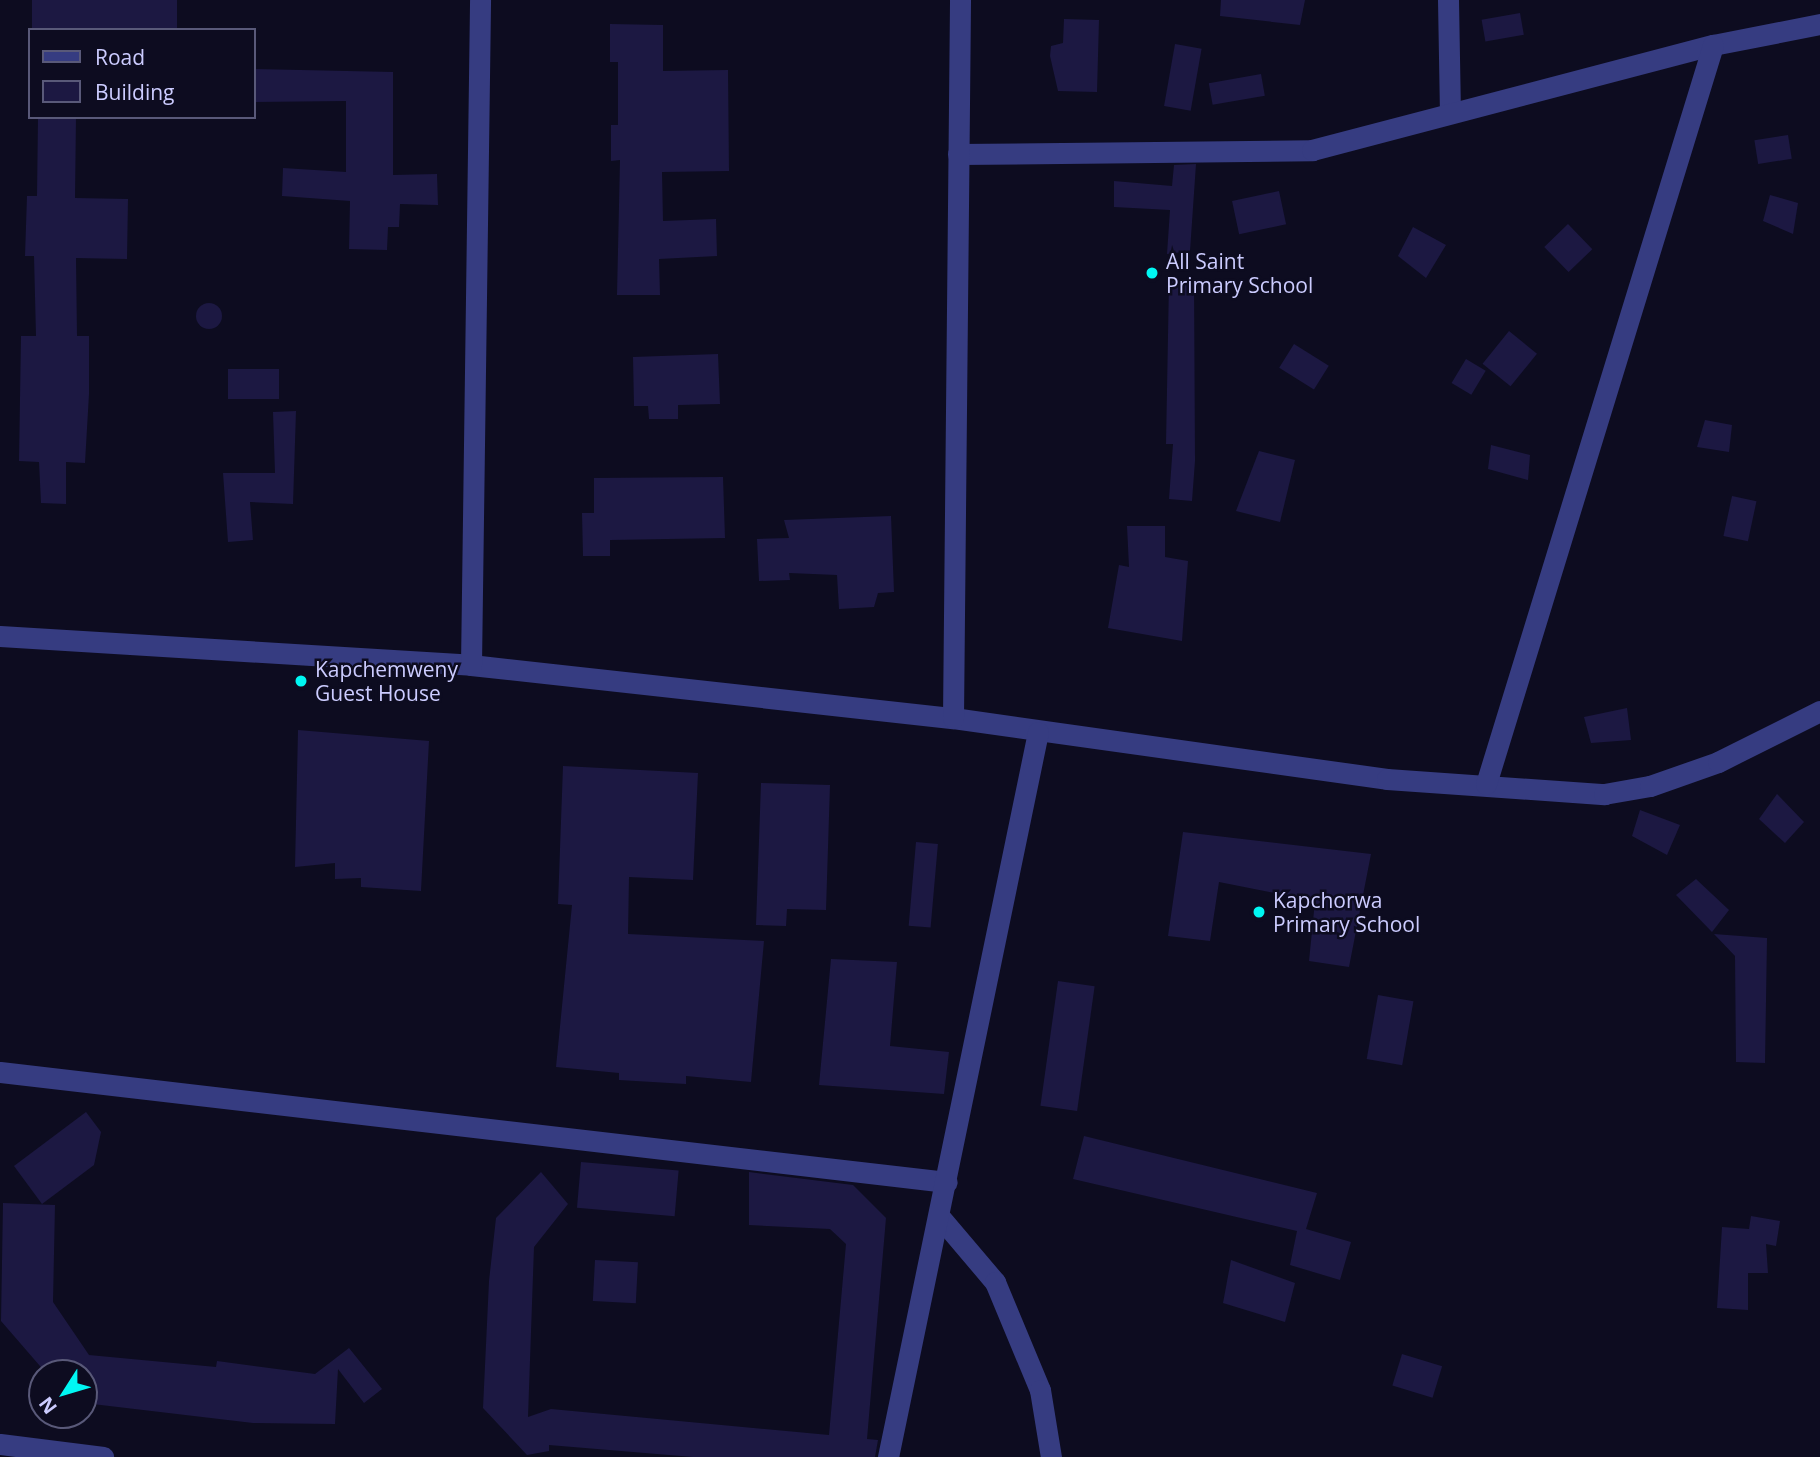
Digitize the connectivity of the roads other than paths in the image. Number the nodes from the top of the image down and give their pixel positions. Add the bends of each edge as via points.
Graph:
1 (480, 0) edge
2 (960, 0) edge
3 (1448, 0) edge
4 (1820, 24) edge
5 (1713, 45) junction
6 (1450, 111) junction
7 (958, 154) junction
8 (0, 636) edge
9 (471, 665) junction
10 (1820, 711) edge
11 (953, 718) junction
12 (1038, 732) junction
13 (1486, 784) junction
14 (0, 1072) edge
15 (947, 1182) junction
16 (939, 1216) junction
17 (0, 1444) edge
18 (103, 1457) edge
19 (888, 1457) edge
20 (1051, 1457) edge

1 - 9 street
2 - 7 street
3 - 6 street
4 - 5 street
5 - 6 street
5 - 13 street
6 - 7 street via 1312,150 1278,153
7 - 11 street
8 - 9 street
9 - 11 street
10 - 13 street via 1718,762 1650,786 1604,794
11 - 12 street
12 - 13 street via 1387,779
12 - 15 street
14 - 15 street
15 - 16 street
16 - 19 street
16 - 20 street via 995,1282 1040,1390
17 - 18 street

